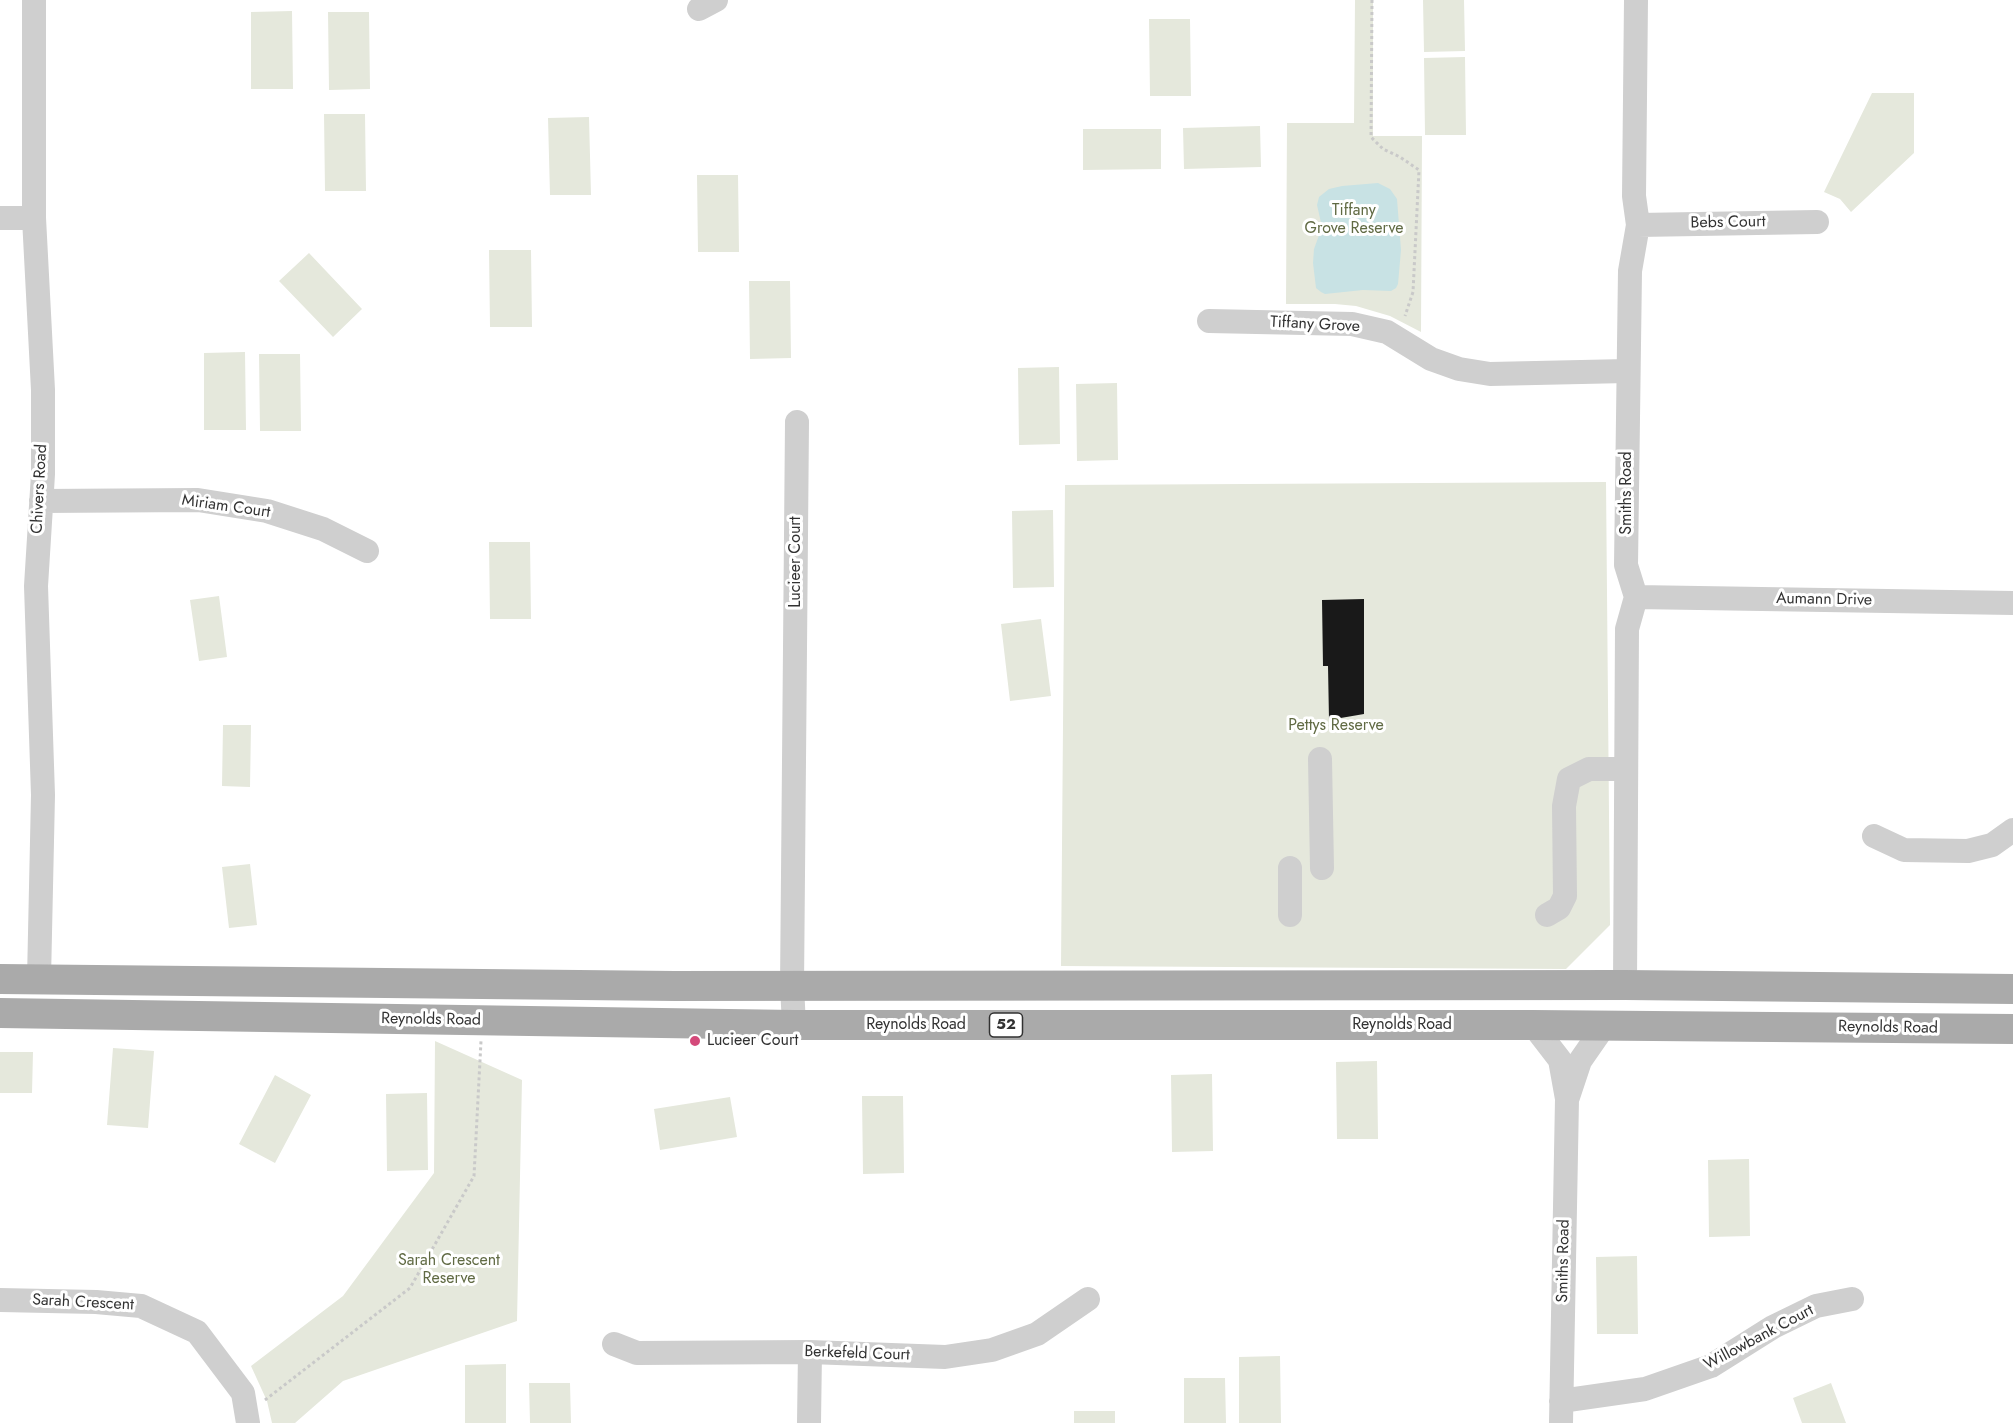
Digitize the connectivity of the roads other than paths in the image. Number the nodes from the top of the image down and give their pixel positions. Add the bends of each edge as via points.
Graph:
1 (34, 0) edge
2 (1636, 0) edge
3 (34, 218) junction
4 (0, 219) edge
5 (1817, 222) dead end
6 (1638, 225) junction
7 (1209, 321) dead end
8 (1628, 371) junction
9 (797, 422) dead end
10 (41, 501) junction
11 (367, 551) dead end
12 (1636, 597) junction
13 (2013, 603) edge
14 (1320, 759) dead end
15 (1625, 769) junction
16 (2013, 830) edge
17 (1874, 836) dead end
18 (1290, 868) dead end
19 (1322, 868) dead end
20 (1290, 915) dead end
21 (1548, 915) dead end
22 (0, 979) edge
23 (39, 979) junction
24 (1625, 985) junction
25 (792, 986) junction
26 (2013, 989) edge
27 (0, 1013) edge
28 (794, 1025) junction
29 (1533, 1025) junction
30 (1615, 1026) junction
31 (2013, 1029) edge
32 (1567, 1099) junction
33 (1088, 1299) dead end
34 (1852, 1299) dead end
35 (0, 1300) edge
36 (614, 1344) dead end
37 (810, 1352) junction
38 (1561, 1412) edge
39 (247, 1419) edge
40 (809, 1423) edge

1 - 3 street, Chivers Road
2 - 6 street, Smiths Road via 1634,196
3 - 4 street
3 - 10 street, Chivers Road via 43,390
5 - 6 street, Bebs Court
6 - 8 street, Smiths Road via 1630,271
7 - 8 street, Tiffany Grove via 1352,324 1387,332 1431,359 1490,374
8 - 12 street, Smiths Road via 1626,565
9 - 25 street, Lucieer Court
10 - 11 street, Miriam Court via 198,500 267,511 323,529
10 - 23 street, Chivers Road via 36,586 43,775
12 - 13 street, Aumann Drive
12 - 15 street via 1627,629
14 - 19 street
15 - 21 street via 1589,769 1569,779 1564,806 1565,896 1559,908
15 - 24 street
16 - 17 street via 1992,845 1968,851 1904,850
18 - 20 street
22 - 23 main road
23 - 25 main road
24 - 25 main road
24 - 26 main road
24 - 30 main road
25 - 28 street, Lucieer Court
27 - 28 main road, Reynolds Road / 52
28 - 29 main road, Reynolds Road / 52
29 - 30 main road, Reynolds Road / 52
29 - 32 street, Smiths Road via 1560,1060
30 - 31 main road, Reynolds Road / 52
30 - 32 street, Smiths Road via 1580,1061
32 - 38 street, Smiths Road
33 - 37 street, Berkefeld Court via 1037,1334 992,1350 945,1357
34 - 38 street, Willowbank Court via 1816,1306 1711,1366
35 - 39 street, Sarah Crescent via 141,1306 197,1332 243,1393
36 - 37 street, Berkefeld Court via 637,1353
37 - 40 street

